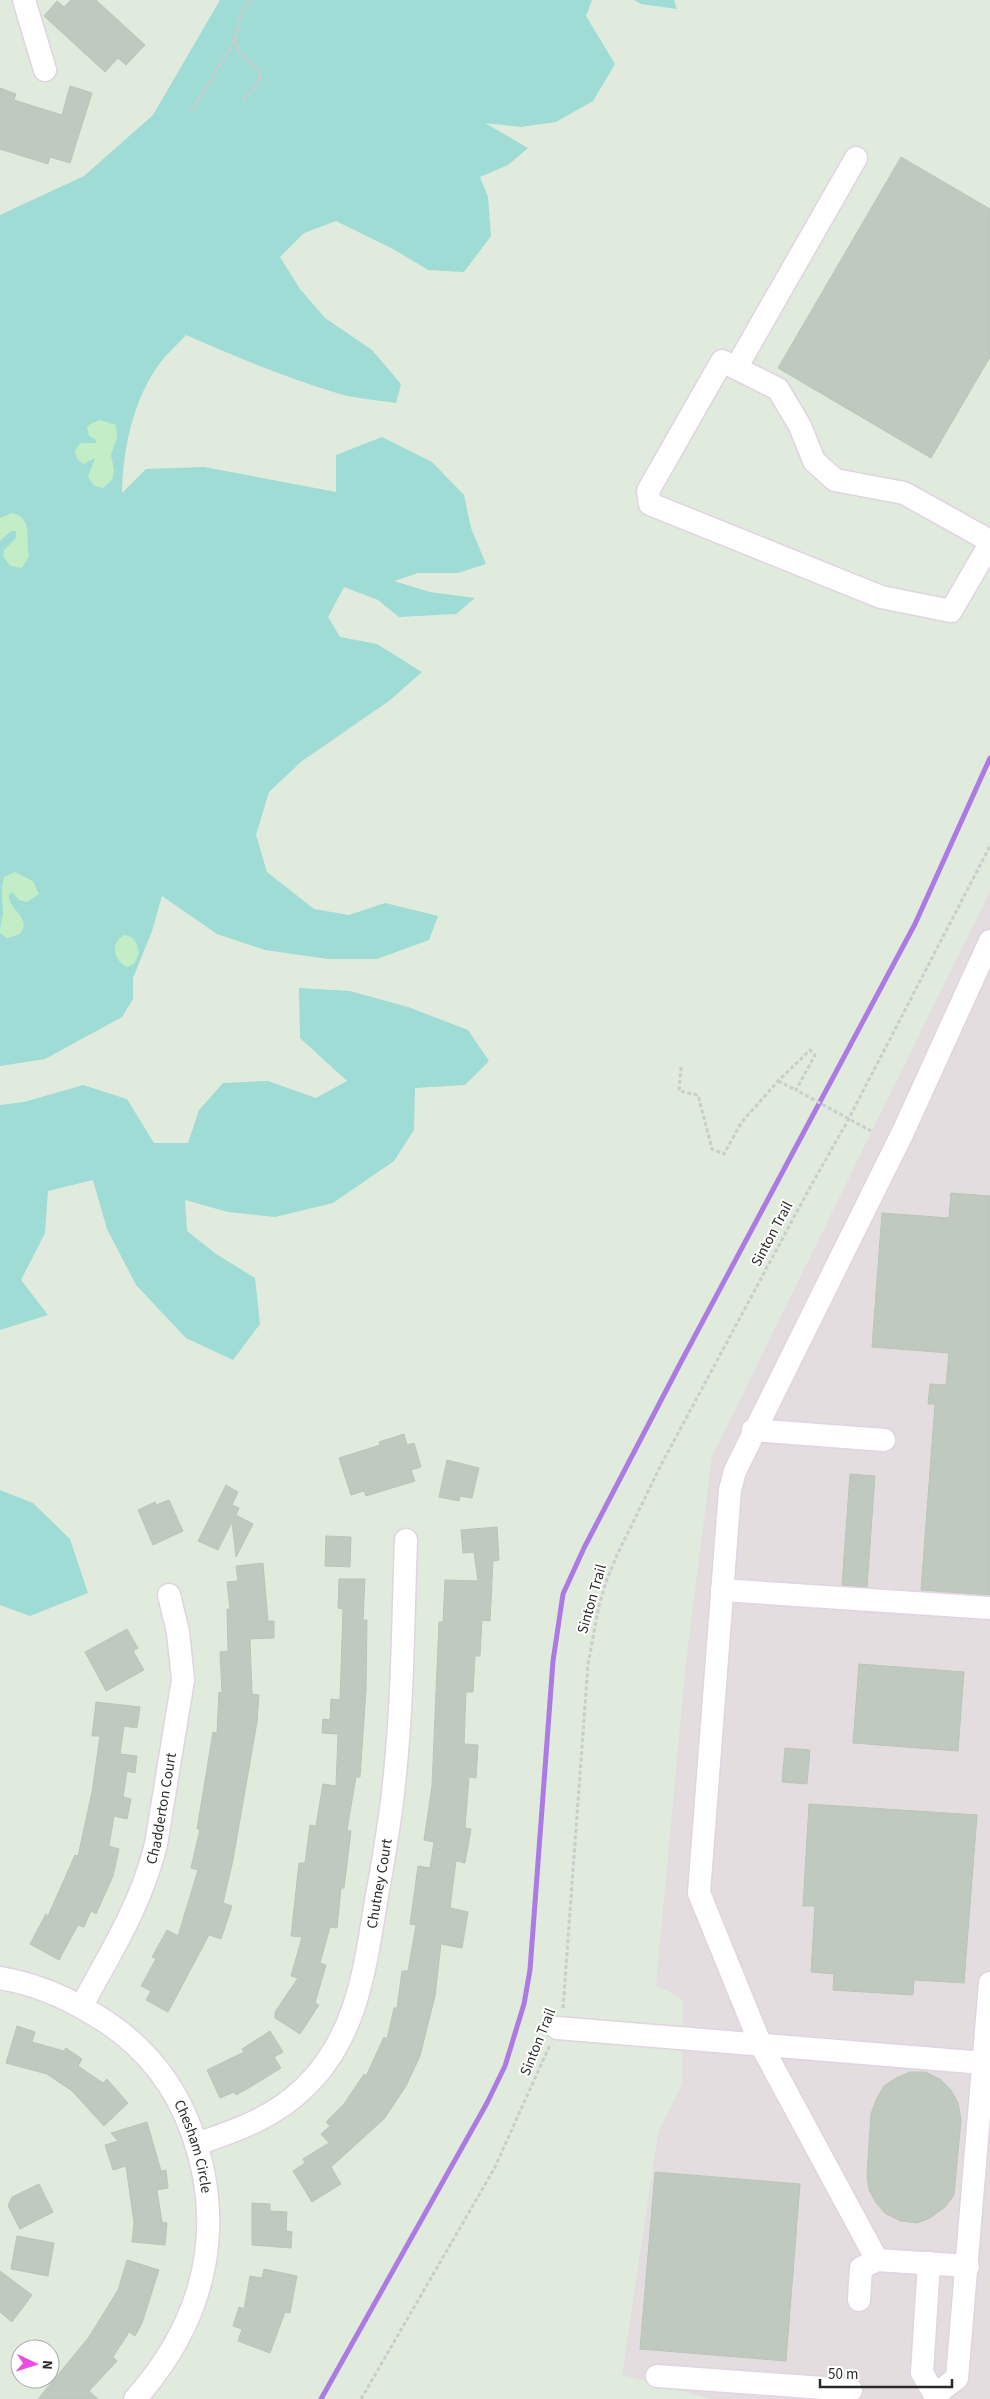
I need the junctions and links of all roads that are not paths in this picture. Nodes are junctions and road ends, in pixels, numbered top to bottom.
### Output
1 (24, 0) edge
2 (45, 70) dead end
3 (856, 158) dead end
4 (736, 368) junction
5 (990, 543) edge
6 (990, 941) edge
7 (754, 1430) junction
8 (884, 1440) dead end
9 (406, 1540) dead end
10 (722, 1590) junction
11 (169, 1594) dead end
12 (990, 1608) edge
13 (0, 1978) edge
14 (990, 1983) edge
15 (81, 2007) junction
16 (557, 2028) road end
17 (760, 2043) junction
18 (984, 2063) junction
19 (196, 2144) junction
20 (877, 2260) junction
21 (929, 2264) junction
22 (968, 2266) junction
23 (859, 2300) dead end
24 (657, 2376) dead end
25 (851, 2390) dead end
26 (934, 2397) edge
27 (135, 2399) edge

1 - 2 street
3 - 4 street
4 - 5 street
4 - 5 street
6 - 7 street
7 - 8 street
7 - 10 street
9 - 19 street, Chutney Court
10 - 12 street
10 - 17 street
11 - 15 street, Chadderton Court
13 - 15 street, Chesham Circle
14 - 18 street
15 - 19 street, Chesham Circle
16 - 17 street
17 - 18 street
17 - 20 street
18 - 22 street
19 - 27 street, Chesham Circle
20 - 21 street
20 - 23 street
21 - 22 street
21 - 26 street
22 - 26 street
24 - 25 street

